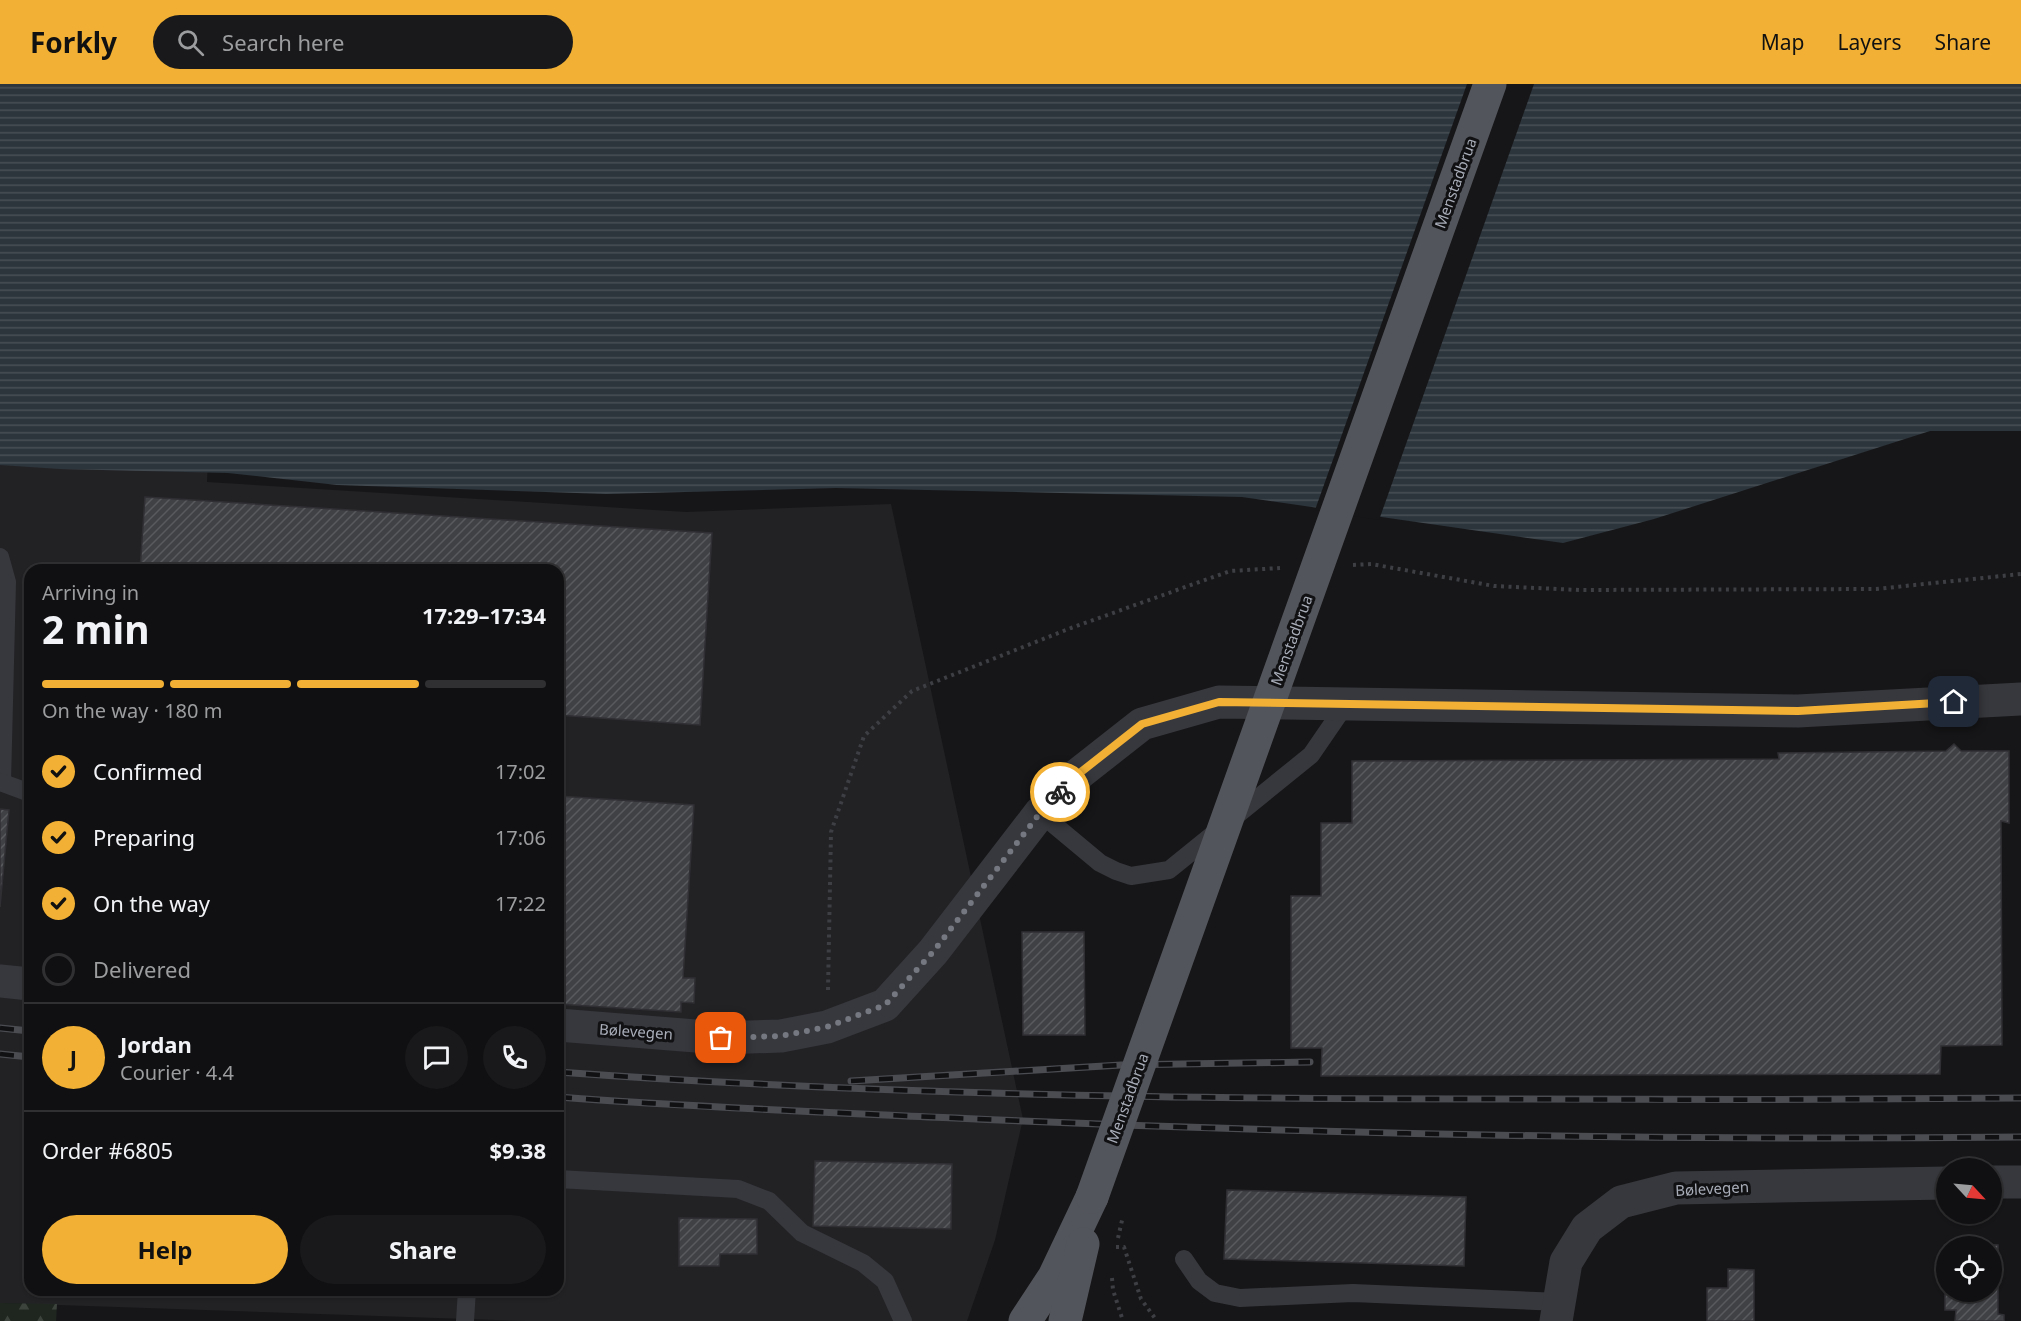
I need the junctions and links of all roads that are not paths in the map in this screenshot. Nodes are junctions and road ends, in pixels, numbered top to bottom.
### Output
1 (1490, 84) edge
2 (0, 557) edge
3 (2021, 699) edge
4 (1346, 704) junction
5 (1, 782) edge
6 (24, 791) edge
7 (1040, 813) junction
8 (0, 981) edge
9 (24, 983) edge
10 (564, 1025) edge
11 (564, 1179) edge
12 (2002, 1182) edge
13 (2021, 1182) edge
14 (1936, 1183) edge
15 (1092, 1197) junction
16 (1184, 1259) dead end
17 (467, 1296) edge
18 (1558, 1311) edge
19 (465, 1321) edge
20 (903, 1321) edge
21 (1025, 1321) edge
22 (1065, 1321) edge

1 - 15 main road, Menstadbrua, bridge
2 - 5 lane
3 - 4 street, Bølevegen
4 - 7 street, Bølevegen
4 - 7 lane
5 - 6 lane
7 - 10 street, Bølevegen
8 - 9 street
11 - 20 lane
12 - 13 street
14 - 18 street, Bølevegen
15 - 21 main road, Menstadbrua
15 - 22 main road, Menstadbrua
16 - 18 lane
17 - 19 lane

